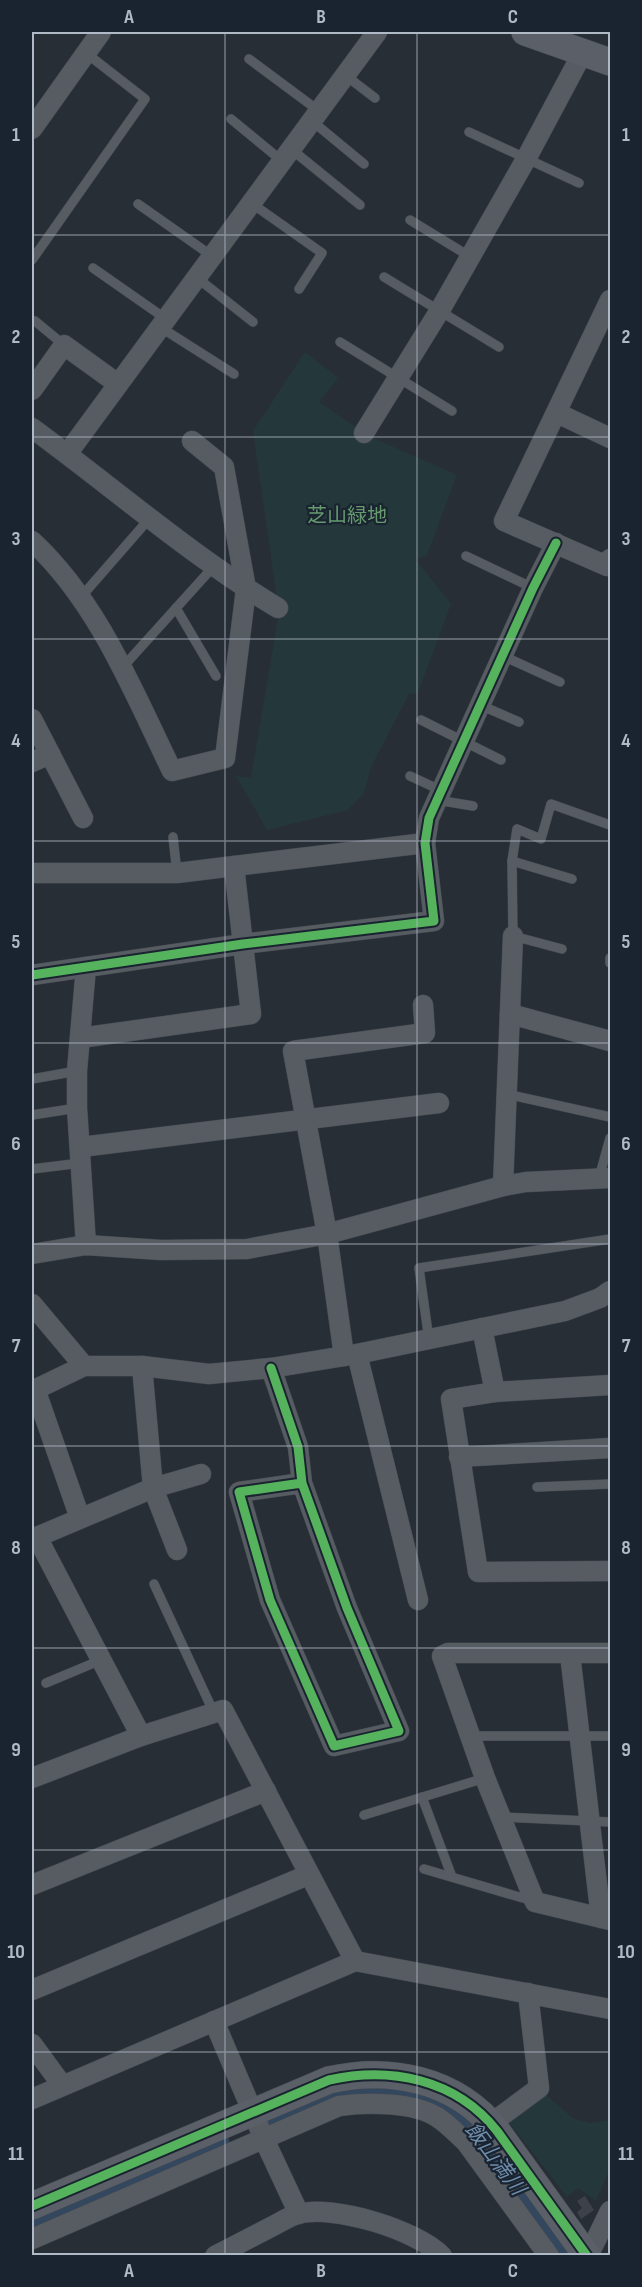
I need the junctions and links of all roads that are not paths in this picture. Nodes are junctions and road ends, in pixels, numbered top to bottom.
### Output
1 (377, 32) edge
2 (525, 32) edge
3 (93, 40) edge
4 (583, 52) junction
5 (249, 59) dead end
6 (610, 62) edge
7 (345, 75) junction
8 (375, 98) dead end
9 (315, 116) junction
10 (231, 119) dead end
11 (32, 129) edge
12 (470, 132) dead end
13 (287, 155) junction
14 (526, 159) junction
15 (364, 164) dead end
16 (579, 183) dead end
17 (251, 203) junction
18 (138, 204) dead end
19 (360, 205) dead end
20 (410, 220) dead end
21 (212, 256) junction
22 (469, 256) junction
23 (32, 260) edge
24 (93, 268) dead end
25 (196, 277) junction
26 (384, 277) dead end
27 (299, 289) dead end
28 (610, 300) edge
29 (440, 310) junction
30 (35, 321) dead end
31 (253, 322) dead end
32 (163, 323) junction
33 (340, 342) dead end
34 (64, 345) junction
35 (499, 347) dead end
36 (234, 374) dead end
37 (396, 378) junction
38 (118, 384) junction
39 (33, 385) edge
40 (452, 411) dead end
41 (557, 413) junction
42 (32, 428) edge
43 (364, 433) dead end
44 (610, 438) edge
45 (192, 441) dead end
46 (67, 454) junction
47 (149, 519) junction
48 (32, 541) edge
49 (556, 543) junction
50 (466, 556) dead end
51 (610, 559) edge
52 (214, 566) junction
53 (533, 588) junction
54 (246, 589) junction
55 (81, 597) junction
56 (176, 608) junction
57 (278, 608) dead end
58 (503, 656) junction
59 (122, 668) junction
60 (216, 676) dead end
61 (560, 682) dead end
62 (480, 705) junction
63 (32, 719) edge
64 (421, 720) dead end
65 (519, 722) dead end
66 (463, 741) junction
67 (50, 754) junction
68 (501, 760) dead end
69 (32, 762) edge
70 (410, 776) dead end
71 (439, 795) junction
72 (474, 806) dead end
73 (83, 818) dead end
74 (610, 825) edge
75 (173, 837) dead end
76 (425, 843) junction
77 (512, 861) junction
78 (234, 866) junction
79 (32, 873) edge
80 (177, 873) junction
81 (572, 879) dead end
82 (513, 936) junction
83 (243, 944) junction
84 (562, 949) dead end
85 (610, 958) edge
86 (610, 963) edge
87 (86, 967) junction
88 (32, 975) edge
89 (423, 1005) dead end
90 (510, 1014) junction
91 (80, 1038) junction
92 (610, 1041) edge
93 (77, 1071) junction
94 (32, 1078) edge
95 (506, 1094) junction
96 (439, 1103) dead end
97 (77, 1108) junction
98 (32, 1115) edge
99 (610, 1117) edge
100 (305, 1119) junction
101 (610, 1138) edge
102 (81, 1155) junction
103 (32, 1170) edge
104 (605, 1178) edge
105 (503, 1186) junction
106 (327, 1234) junction
107 (610, 1239) edge
108 (86, 1245) junction
109 (32, 1254) edge
110 (610, 1291) edge
111 (32, 1304) edge
112 (482, 1328) junction
113 (429, 1340) junction
114 (350, 1355) junction
115 (84, 1366) junction
116 (142, 1366) junction
117 (271, 1368) junction
118 (610, 1385) edge
119 (33, 1390) edge
120 (495, 1392) junction
121 (610, 1448) edge
122 (459, 1456) junction
123 (201, 1474) dead end
124 (303, 1483) junction
125 (610, 1484) edge
126 (537, 1487) dead end
127 (153, 1488) junction
128 (80, 1518) junction
129 (34, 1538) edge
130 (177, 1550) dead end
131 (610, 1571) edge
132 (154, 1584) dead end
133 (418, 1600) dead end
134 (610, 1653) edge
135 (570, 1654) junction
136 (100, 1660) junction
137 (46, 1683) dead end
138 (214, 1713) junction
139 (141, 1736) junction
140 (470, 1736) junction
141 (580, 1736) junction
142 (610, 1736) edge
143 (32, 1778) edge
144 (485, 1778) junction
145 (266, 1791) junction
146 (422, 1797) junction
147 (364, 1815) dead end
148 (501, 1816) junction
149 (590, 1822) junction
150 (610, 1822) edge
151 (423, 1869) dead end
152 (308, 1875) junction
153 (452, 1877) junction
154 (32, 1885) edge
155 (535, 1902) junction
156 (606, 1919) edge
157 (355, 1961) junction
158 (32, 1990) edge
159 (528, 1993) junction
160 (610, 2009) edge
161 (214, 2021) junction
162 (32, 2044) edge
163 (62, 2085) junction
164 (32, 2099) edge
165 (258, 2125) junction
166 (478, 2133) junction
167 (32, 2206) edge
168 (299, 2214) junction
169 (609, 2215) edge
170 (32, 2239) edge
171 (215, 2256) edge
172 (442, 2256) edge
173 (549, 2256) edge
174 (588, 2256) edge

1 - 7 street
2 - 4 street
3 - 11 street
3 - 23 lane
4 - 6 street
4 - 14 street
5 - 9 lane
7 - 8 lane
7 - 9 street
9 - 13 street
9 - 15 lane
10 - 13 lane
12 - 14 lane
13 - 17 street
13 - 19 lane
14 - 16 lane
14 - 22 street
17 - 21 street
17 - 27 lane
18 - 21 lane
20 - 22 lane
21 - 25 street
22 - 29 street
24 - 32 lane
25 - 31 lane
25 - 32 street
26 - 29 lane
28 - 41 street
29 - 35 lane
29 - 37 street
30 - 34 lane
32 - 36 lane
32 - 38 street
33 - 37 lane
34 - 38 street
34 - 39 street
37 - 40 lane
37 - 43 street
38 - 46 street
41 - 44 street
41 - 49 street
42 - 46 street
45 - 54 street
46 - 47 street
47 - 52 street
47 - 55 lane
48 - 55 street
49 - 51 street
49 - 53 street
50 - 53 lane
52 - 54 street
52 - 56 lane
53 - 58 street
54 - 57 street
54 - 59 street
55 - 59 street
56 - 59 lane
56 - 60 lane
58 - 61 lane
58 - 62 street
62 - 65 lane
62 - 66 street
63 - 67 street
64 - 66 lane
66 - 68 lane
66 - 71 street
67 - 69 street
67 - 73 street
70 - 71 lane
71 - 72 lane
71 - 76 street
74 - 77 lane
75 - 80 lane
76 - 78 street
76 - 83 street
77 - 81 lane
77 - 82 lane
78 - 80 street
78 - 83 street
79 - 80 street
82 - 84 lane
82 - 90 street
83 - 87 street
83 - 91 street
85 - 86 lane
87 - 88 street
87 - 91 street
89 - 100 street
90 - 92 street
90 - 95 street
91 - 93 street
93 - 94 lane
93 - 97 street
95 - 99 lane
95 - 105 street
96 - 100 street
97 - 98 lane
97 - 102 street
100 - 102 street
100 - 106 street
101 - 104 lane
102 - 103 lane
102 - 108 street
104 - 105 street
105 - 106 street
106 - 108 street
106 - 114 street
107 - 113 lane
108 - 109 street
110 - 112 street
111 - 115 street
112 - 113 street
112 - 120 street
113 - 114 street
114 - 117 street
114 - 133 street
115 - 116 street
115 - 119 street
116 - 117 street
116 - 127 street
117 - 124 street
118 - 120 street
119 - 128 street
120 - 122 street
121 - 122 street
122 - 131 street
123 - 127 street
124 - 124 street
125 - 126 lane
127 - 128 street
127 - 130 street
128 - 129 street
129 - 136 street
132 - 138 lane
134 - 135 street
135 - 140 street
135 - 141 street
136 - 137 lane
136 - 139 street
138 - 139 street
138 - 145 street
139 - 143 street
140 - 141 lane
140 - 144 street
141 - 142 lane
141 - 149 street
144 - 146 lane
144 - 148 street
145 - 152 street
145 - 154 street
146 - 147 lane
146 - 153 lane
148 - 149 lane
148 - 155 street
149 - 150 lane
149 - 156 street
151 - 153 lane
152 - 157 street
152 - 158 street
153 - 155 lane
155 - 156 street
157 - 159 street
157 - 161 street
159 - 160 street
159 - 166 street
161 - 163 street
161 - 165 street
162 - 163 street
163 - 164 street
165 - 166 street
165 - 167 street
165 - 168 street
165 - 170 street
166 - 173 street
166 - 174 street
168 - 171 street
168 - 172 street
169 - 174 street

